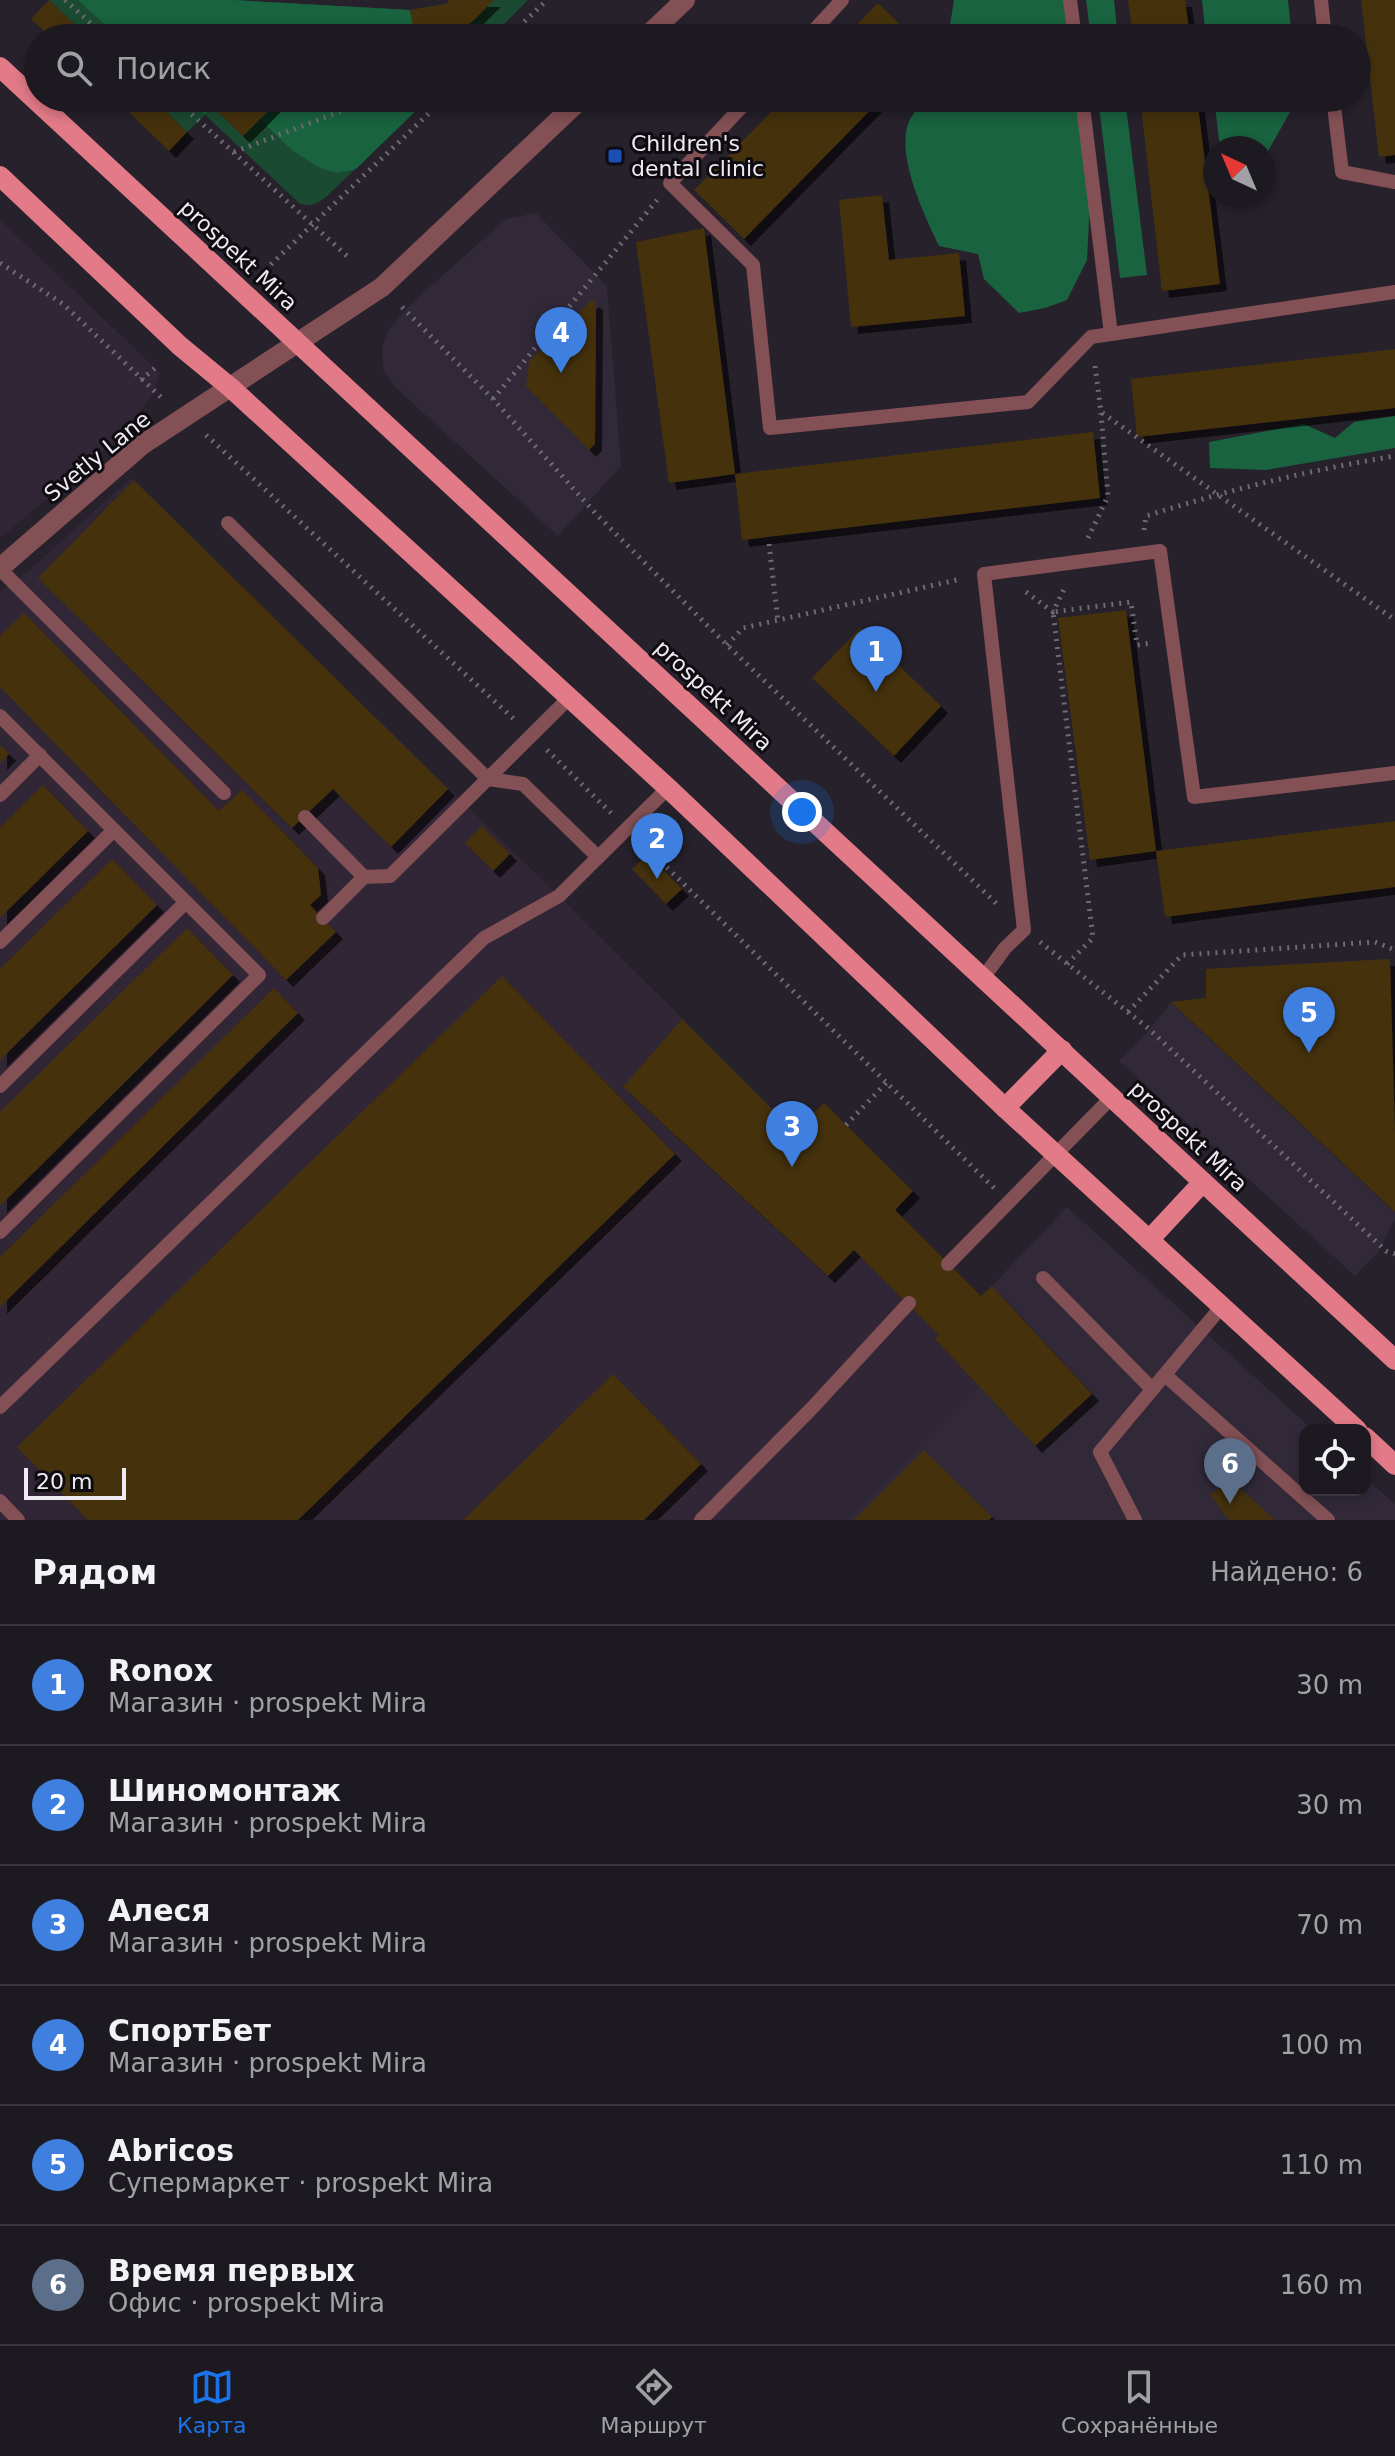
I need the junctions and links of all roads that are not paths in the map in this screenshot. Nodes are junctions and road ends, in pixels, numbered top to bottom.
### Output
1 (685, 0) edge
2 (842, 0) edge
3 (1070, 0) edge
4 (1321, 0) edge
5 (660, 24) edge
6 (820, 24) edge
7 (1073, 24) edge
8 (1324, 24) edge
9 (0, 67) edge
10 (24, 89) edge
11 (49, 112) edge
12 (567, 112) edge
13 (737, 112) edge
14 (1084, 112) edge
15 (1335, 112) edge
16 (0, 176) edge
17 (1395, 182) edge
18 (1395, 292) edge
19 (1111, 334) junction
20 (298, 342) junction
21 (231, 388) junction
22 (228, 523) dead end
23 (0, 569) edge
24 (569, 698) junction
25 (0, 716) edge
26 (40, 755) junction
27 (1395, 773) edge
28 (488, 779) junction
29 (668, 788) junction
30 (224, 793) dead end
31 (0, 795) edge
32 (305, 817) dead end
33 (114, 830) junction
34 (598, 857) junction
35 (364, 877) junction
36 (186, 902) junction
37 (323, 918) dead end
38 (0, 942) edge
39 (983, 978) junction
40 (1062, 1050) junction
41 (0, 1086) edge
42 (1112, 1097) junction
43 (1005, 1108) junction
44 (1056, 1154) junction
45 (1203, 1182) junction
46 (0, 1232) edge
47 (1149, 1240) junction
48 (948, 1264) dead end
49 (1043, 1278) dead end
50 (909, 1303) dead end
51 (1222, 1306) junction
52 (1395, 1360) edge
53 (1165, 1375) junction
54 (1152, 1389) junction
55 (0, 1407) edge
56 (1350, 1424) edge
57 (1371, 1443) edge
58 (1395, 1465) edge
59 (0, 1501) edge
60 (18, 1520) edge
61 (701, 1520) edge
62 (1135, 1520) edge
63 (1328, 1520) edge

1 - 5 street
2 - 6 lane
3 - 7 lane
4 - 8 lane
9 - 10 main road, prospekt Mira
11 - 20 main road, prospekt Mira
12 - 20 street, Svetly Lane
13 - 19 lane
14 - 19 lane
15 - 17 lane
16 - 21 main road
18 - 19 lane
20 - 21 street, Svetly Lane
20 - 39 main road, prospekt Mira
21 - 23 street, Svetly Lane
21 - 24 main road
22 - 28 lane
23 - 30 lane
24 - 28 lane
24 - 29 main road
25 - 26 lane
26 - 31 lane
26 - 33 lane
27 - 39 lane
28 - 34 lane
28 - 35 lane
29 - 34 lane
29 - 43 main road
32 - 35 lane
33 - 36 lane
33 - 38 lane
34 - 55 lane
35 - 37 lane
36 - 41 lane
36 - 46 lane
39 - 40 main road, prospekt Mira
40 - 42 main road, prospekt Mira
40 - 43 main road
42 - 44 lane
42 - 45 main road, prospekt Mira
43 - 44 main road
44 - 47 main road
44 - 48 lane
45 - 47 main road
45 - 52 main road, prospekt Mira
47 - 51 main road
49 - 54 lane
50 - 61 lane
51 - 53 lane
51 - 56 main road
53 - 54 lane
53 - 63 lane
54 - 62 lane
57 - 58 main road
59 - 60 lane

